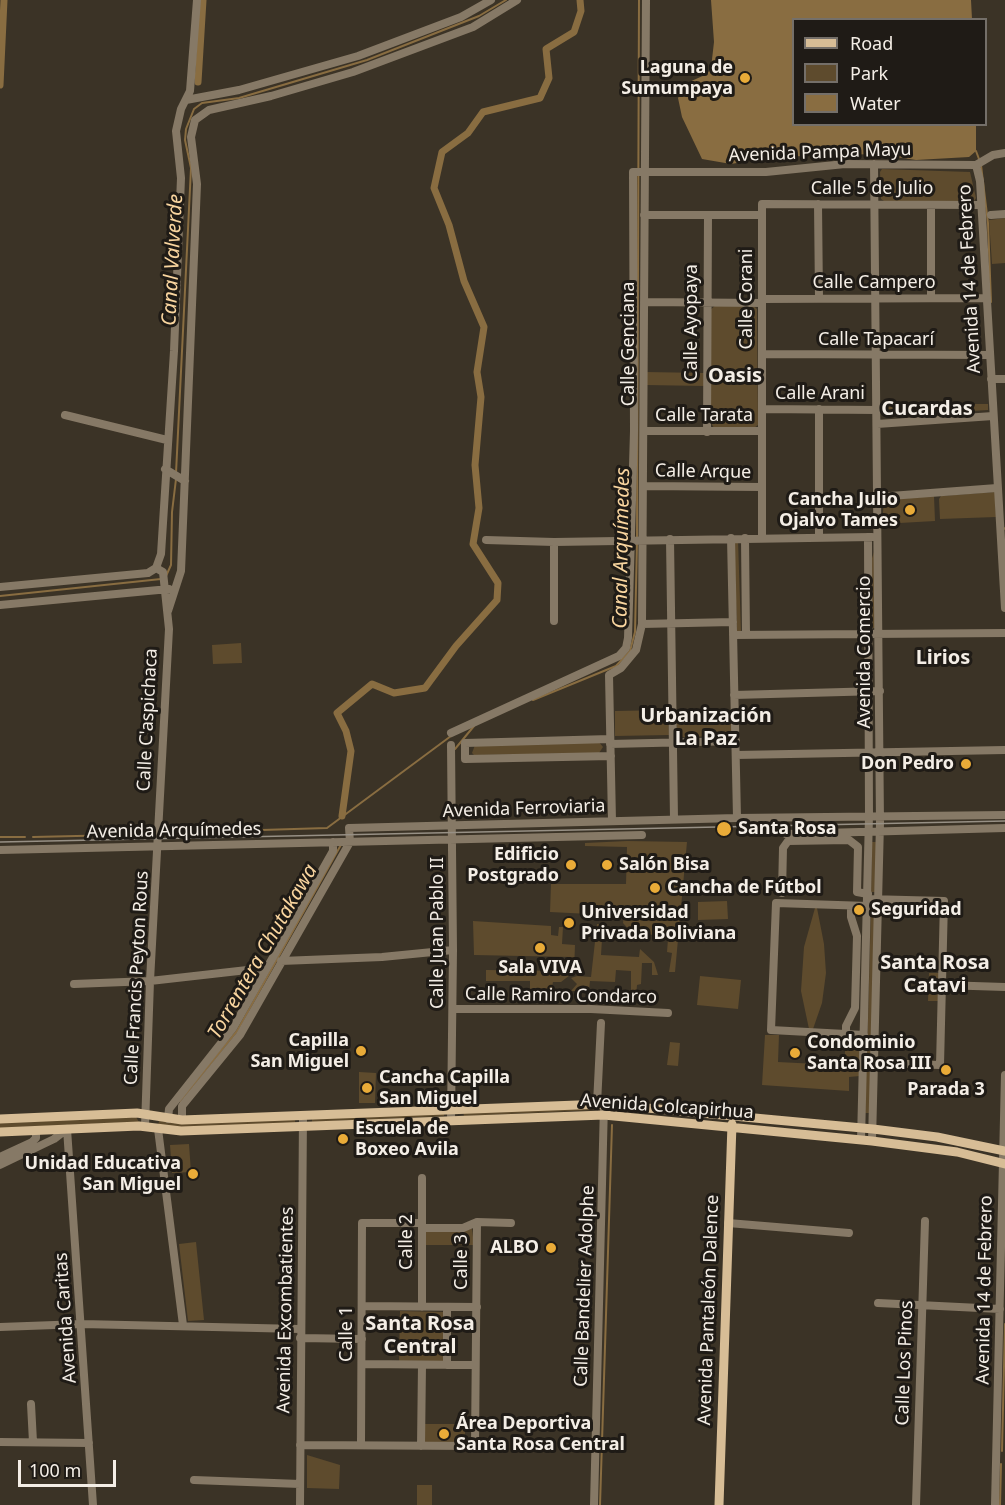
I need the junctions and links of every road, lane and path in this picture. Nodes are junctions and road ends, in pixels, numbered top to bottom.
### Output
1 (197, 0) edge
2 (491, 0) edge
3 (517, 0) edge
4 (646, 0) edge
5 (186, 100) junction
6 (1005, 153) edge
7 (874, 164) junction
8 (976, 165) junction
9 (640, 171) junction
10 (762, 204) joint
11 (818, 204) junction
12 (874, 204) junction
13 (931, 205) junction
14 (981, 205) junction
15 (1005, 214) edge
16 (644, 215) junction
17 (708, 215) junction
18 (762, 215) junction
19 (991, 215) dead end
20 (819, 298) junction
21 (875, 298) junction
22 (932, 298) junction
23 (987, 298) junction
24 (762, 301) junction
25 (644, 302) junction
26 (707, 303) junction
27 (762, 354) junction
28 (990, 354) junction
29 (876, 355) junction
30 (997, 379) edge
31 (762, 409) junction
32 (819, 409) junction
33 (877, 410) junction
34 (65, 415) dead end
35 (993, 416) junction
36 (877, 424) junction
37 (645, 431) junction
38 (762, 431) junction
39 (707, 432) junction
40 (167, 440) junction
41 (169, 471) junction
42 (182, 480) junction
43 (644, 486) junction
44 (762, 487) junction
45 (997, 488) junction
46 (877, 497) junction
47 (872, 537) junction
48 (731, 538) junction
49 (745, 538) junction
50 (762, 538) junction
51 (819, 538) junction
52 (638, 539) junction
53 (670, 539) junction
54 (486, 540) dead end
55 (554, 542) junction
56 (160, 570) junction
57 (165, 586) junction
58 (0, 587) edge
59 (176, 588) junction
60 (0, 605) edge
61 (1005, 608) edge
62 (168, 611) junction
63 (554, 621) dead end
64 (733, 622) junction
65 (642, 624) junction
66 (670, 624) junction
67 (867, 632) junction
68 (1005, 633) edge
69 (733, 635) junction
70 (746, 635) junction
71 (880, 635) junction
72 (880, 691) junction
73 (867, 692) junction
74 (734, 695) junction
75 (451, 733) dead end
76 (736, 741) junction
77 (610, 742) junction
78 (672, 743) junction
79 (451, 745) dead end
80 (1005, 750) edge
81 (869, 752) junction
82 (880, 752) junction
83 (610, 756) junction
84 (736, 756) junction
85 (1005, 815) edge
86 (869, 816) junction
87 (880, 817) junction
88 (737, 818) junction
89 (674, 819) junction
90 (612, 821) junction
91 (452, 827) junction
92 (1005, 828) edge
93 (158, 831) joint
94 (869, 831) junction
95 (880, 832) junction
96 (786, 834) dead end
97 (642, 835) dead end
98 (452, 840) junction
99 (333, 842) junction
100 (350, 842) junction
101 (158, 847) junction
102 (0, 850) edge
103 (782, 893) dead end
104 (868, 900) junction
105 (879, 900) junction
106 (851, 906) junction
107 (453, 950) junction
108 (281, 961) junction
109 (265, 968) junction
110 (150, 981) junction
111 (74, 984) dead end
112 (942, 985) junction
113 (1005, 987) edge
114 (453, 1009) junction
115 (668, 1013) dead end
116 (602, 1023) dead end
117 (846, 1034) junction
118 (864, 1035) junction
119 (864, 1062) junction
120 (875, 1063) junction
121 (1005, 1075) edge
122 (601, 1104) junction
123 (451, 1109) junction
124 (145, 1114) junction
125 (303, 1115) junction
126 (604, 1115) junction
127 (732, 1116) junction
128 (0, 1119) edge
129 (168, 1119) junction
130 (182, 1120) junction
131 (451, 1120) junction
132 (303, 1125) junction
133 (145, 1126) junction
134 (731, 1128) junction
135 (67, 1129) junction
136 (159, 1129) junction
137 (862, 1129) junction
138 (873, 1129) junction
139 (36, 1131) junction
140 (0, 1132) edge
141 (861, 1140) junction
142 (872, 1141) junction
143 (1004, 1151) edge
144 (0, 1157) edge
145 (1004, 1164) edge
146 (0, 1166) edge
147 (422, 1178) dead end
148 (925, 1221) dead end
149 (477, 1222) junction
150 (511, 1223) dead end
151 (728, 1223) junction
152 (422, 1225) junction
153 (849, 1233) dead end
154 (1003, 1268) edge
155 (878, 1303) dead end
156 (922, 1305) junction
157 (362, 1306) junction
158 (422, 1306) junction
159 (447, 1307) junction
160 (477, 1308) junction
161 (1000, 1309) junction
162 (82, 1324) junction
163 (183, 1325) junction
164 (0, 1327) edge
165 (300, 1329) junction
166 (300, 1338) junction
167 (362, 1339) junction
168 (362, 1364) junction
169 (422, 1365) junction
170 (447, 1365) junction
171 (475, 1365) junction
172 (31, 1404) dead end
173 (0, 1442) edge
174 (33, 1442) junction
175 (89, 1443) junction
176 (300, 1444) junction
177 (361, 1445) junction
178 (421, 1446) junction
179 (1001, 1459) edge
180 (194, 1480) dead end
181 (300, 1484) junction
182 (93, 1505) edge
183 (300, 1505) edge
184 (594, 1505) edge
185 (719, 1505) edge
186 (916, 1505) edge
187 (995, 1505) edge

1 - 5 street
2 - 5 street
3 - 42 street, Calle C'aspichaca
4 - 9 street, Calle Genciana
5 - 40 street
6 - 8 street, Avenida Pampa Mayu
7 - 8 street, Avenida Pampa Mayu
7 - 9 street, Avenida Pampa Mayu
7 - 12 street, Avenida Comercio
8 - 14 street, Avenida 14 de Febrero
9 - 16 street, Calle Genciana
9 - 52 street, Calle Genciana
10 - 11 street, Calle 5 de Julio
10 - 18 street, Calle Corani
11 - 12 street, Calle 5 de Julio
11 - 20 street
12 - 13 street, Calle 5 de Julio
12 - 21 street, Avenida Comercio
13 - 14 street, Calle 5 de Julio
13 - 22 street
14 - 23 street, Avenida 14 de Febrero
15 - 19 street
16 - 17 street
16 - 25 street, Calle Genciana
17 - 18 street
17 - 26 street, Calle Ayopaya
18 - 24 street, Calle Corani
20 - 21 street, Calle Campero
20 - 24 street, Calle Campero
21 - 22 street, Calle Campero
21 - 29 street, Avenida Comercio
22 - 23 street, Calle Campero
23 - 28 street, Avenida 14 de Febrero
24 - 26 street, Calle Campero
24 - 27 street, Calle Corani
25 - 26 street, Calle Campero
25 - 37 street, Calle Genciana
26 - 39 street, Calle Ayopaya
27 - 29 street, Calle Tapacarí
27 - 31 street, Calle Corani
28 - 29 street, Calle Tapacarí
28 - 30 street, Avenida 14 de Febrero
29 - 33 street, Avenida Comercio
30 - 35 street, Avenida 14 de Febrero
31 - 32 street, Calle Arani
31 - 38 street, Calle Corani
32 - 33 street, Calle Arani
32 - 51 street
33 - 36 street, Avenida Comercio
34 - 40 street
35 - 36 street, Calle Arani
35 - 45 street, Avenida 14 de Febrero
36 - 46 street, Avenida Comercio
37 - 39 street, Calle Tarata
37 - 43 street, Calle Genciana
38 - 39 street, Calle Tarata
38 - 44 street, Calle Corani
40 - 41 street
41 - 42 street
41 - 56 street
42 - 59 street, Calle C'aspichaca
43 - 44 street, Calle Arque
43 - 52 street, Calle Genciana
44 - 50 street, Calle Corani
45 - 46 street
45 - 61 street, Avenida 14 de Febrero
46 - 47 street, Avenida Comercio
47 - 51 street
47 - 67 street, Avenida Comercio
47 - 71 street, Avenida Comercio
48 - 49 street
48 - 53 street
48 - 64 street
49 - 50 street
49 - 70 street
50 - 51 street
52 - 53 street
52 - 55 street
52 - 65 street, Calle Genciana
52 - 75 street, Calle Genciana
53 - 66 street
54 - 55 street
55 - 63 street
56 - 57 street, Calle C'aspichaca
56 - 58 street
57 - 59 street
57 - 60 street
57 - 62 street, Calle C'aspichaca
59 - 62 street, Calle C'aspichaca
62 - 93 street, Calle C'aspichaca
64 - 66 street
64 - 69 street
65 - 66 street
65 - 77 street, Calle Genciana
66 - 78 street
67 - 70 street
67 - 71 street
67 - 73 street, Avenida Comercio
68 - 71 street
69 - 70 street
69 - 74 street
71 - 72 street, Avenida Comercio
72 - 73 street
72 - 82 street, Avenida Comercio
73 - 74 street
73 - 81 street, Avenida Comercio
74 - 76 street
76 - 78 street
76 - 84 street
77 - 78 street
77 - 83 street
77 - 83 street
78 - 89 street
79 - 91 street, Calle Juan Pablo II
80 - 82 street
81 - 82 street
81 - 84 street
81 - 86 street, Avenida Comercio
82 - 87 street, Avenida Comercio
83 - 90 street
84 - 88 street
85 - 87 street, Avenida Ferroviaria
86 - 87 street, Avenida Ferroviaria
86 - 88 street, Avenida Ferroviaria
86 - 94 street, Avenida Comercio
87 - 95 street, Avenida Comercio
88 - 89 street, Avenida Ferroviaria
89 - 90 street, Avenida Ferroviaria
90 - 91 street, Avenida Ferroviaria
91 - 98 street, Calle Juan Pablo II
91 - 100 street, Avenida Ferroviaria
92 - 95 street
93 - 101 street, Calle Francis Peyton Rous
94 - 95 street
94 - 96 street
94 - 104 street, Avenida Comercio
95 - 105 street, Avenida Comercio
97 - 98 street, Avenida Ferroviaria
98 - 100 street, Avenida Ferroviaria
98 - 107 street, Calle Juan Pablo II
99 - 100 street, Avenida Arquímedes
99 - 101 street, Avenida Arquímedes
99 - 109 street
100 - 108 street
101 - 102 street, Avenida Arquímedes
101 - 110 street, Calle Francis Peyton Rous
103 - 104 street
104 - 105 street
104 - 106 street
104 - 118 street, Avenida Comercio
105 - 112 street
105 - 120 street, Avenida Comercio
106 - 117 street
106 - 117 street
107 - 108 street
107 - 114 street, Calle Juan Pablo II
108 - 130 street
109 - 110 street
109 - 129 street
110 - 111 street
110 - 124 street, Calle Francis Peyton Rous
112 - 113 street
112 - 120 street
114 - 115 street, Calle Ramiro Condarco
114 - 123 street, Calle Juan Pablo II
116 - 122 street, Calle Bandelier Adolphe
117 - 118 street
118 - 119 street, Avenida Comercio
119 - 120 street
119 - 137 street, Avenida Comercio
120 - 138 street, Avenida Comercio
121 - 143 street, Avenida 14 de Febrero
122 - 123 main road, Avenida Colcapirhua
122 - 126 street, Calle Bandelier Adolphe
122 - 127 main road, Avenida Colcapirhua
123 - 125 main road, Avenida Colcapirhua
123 - 131 street, Calle Juan Pablo II
124 - 128 main road, Avenida Colcapirhua
124 - 129 main road, Avenida Colcapirhua
124 - 133 street, Calle Francis Peyton Rous
125 - 130 main road, Avenida Colcapirhua
125 - 132 street, Avenida Excombatientes
126 - 131 main road, Avenida Colcapirhua
126 - 134 main road, Avenida Colcapirhua
126 - 184 street, Calle Bandelier Adolphe
127 - 134 main road, Avenida Pantaleón Dalence
127 - 137 main road, Avenida Colcapirhua
129 - 130 main road, Avenida Colcapirhua
131 - 132 main road, Avenida Colcapirhua
132 - 136 main road, Avenida Colcapirhua
132 - 165 street, Avenida Excombatientes
133 - 135 main road, Avenida Colcapirhua
133 - 136 main road, Avenida Colcapirhua
134 - 141 main road, Avenida Colcapirhua
134 - 151 main road, Avenida Pantaleón Dalence
135 - 139 main road, Avenida Colcapirhua
135 - 146 street
135 - 162 street, Avenida Caritas
136 - 163 street
137 - 138 main road, Avenida Colcapirhua
137 - 141 street, Avenida Comercio
138 - 142 street, Avenida Comercio
138 - 143 main road
139 - 140 main road, Avenida Colcapirhua
139 - 144 street
141 - 142 main road, Avenida Colcapirhua
142 - 145 main road, Avenida Colcapirhua
143 - 145 street, Avenida 14 de Febrero
145 - 154 street, Avenida 14 de Febrero
147 - 152 street, Calle 2
148 - 156 street, Calle Los Pinos
149 - 150 street
149 - 152 street
149 - 160 street, Calle 3
151 - 153 street
151 - 185 main road, Avenida Pantaleón Dalence
152 - 157 street, Calle 1
152 - 158 street, Calle 2
154 - 161 street, Avenida 14 de Febrero
155 - 156 street
156 - 161 street
156 - 186 street, Calle Los Pinos
157 - 158 street
157 - 167 street, Calle 1
158 - 159 street
159 - 160 street
159 - 170 street
160 - 171 street, Calle 3
161 - 179 street, Avenida 14 de Febrero
162 - 163 street
162 - 164 street
162 - 175 street, Avenida Caritas
163 - 165 street
165 - 166 street, Avenida Excombatientes
166 - 167 street
166 - 176 street, Avenida Excombatientes
167 - 168 street, Calle 1
168 - 169 street
168 - 177 street, Calle 1
169 - 170 street
169 - 178 street
170 - 171 street
171 - 178 street, Calle 3
172 - 174 street
173 - 174 street
174 - 175 street
175 - 182 street, Avenida Caritas
176 - 177 street
176 - 181 street, Avenida Excombatientes
177 - 178 street
179 - 187 street, Avenida 14 de Febrero
180 - 181 street
181 - 183 street, Avenida Excombatientes

